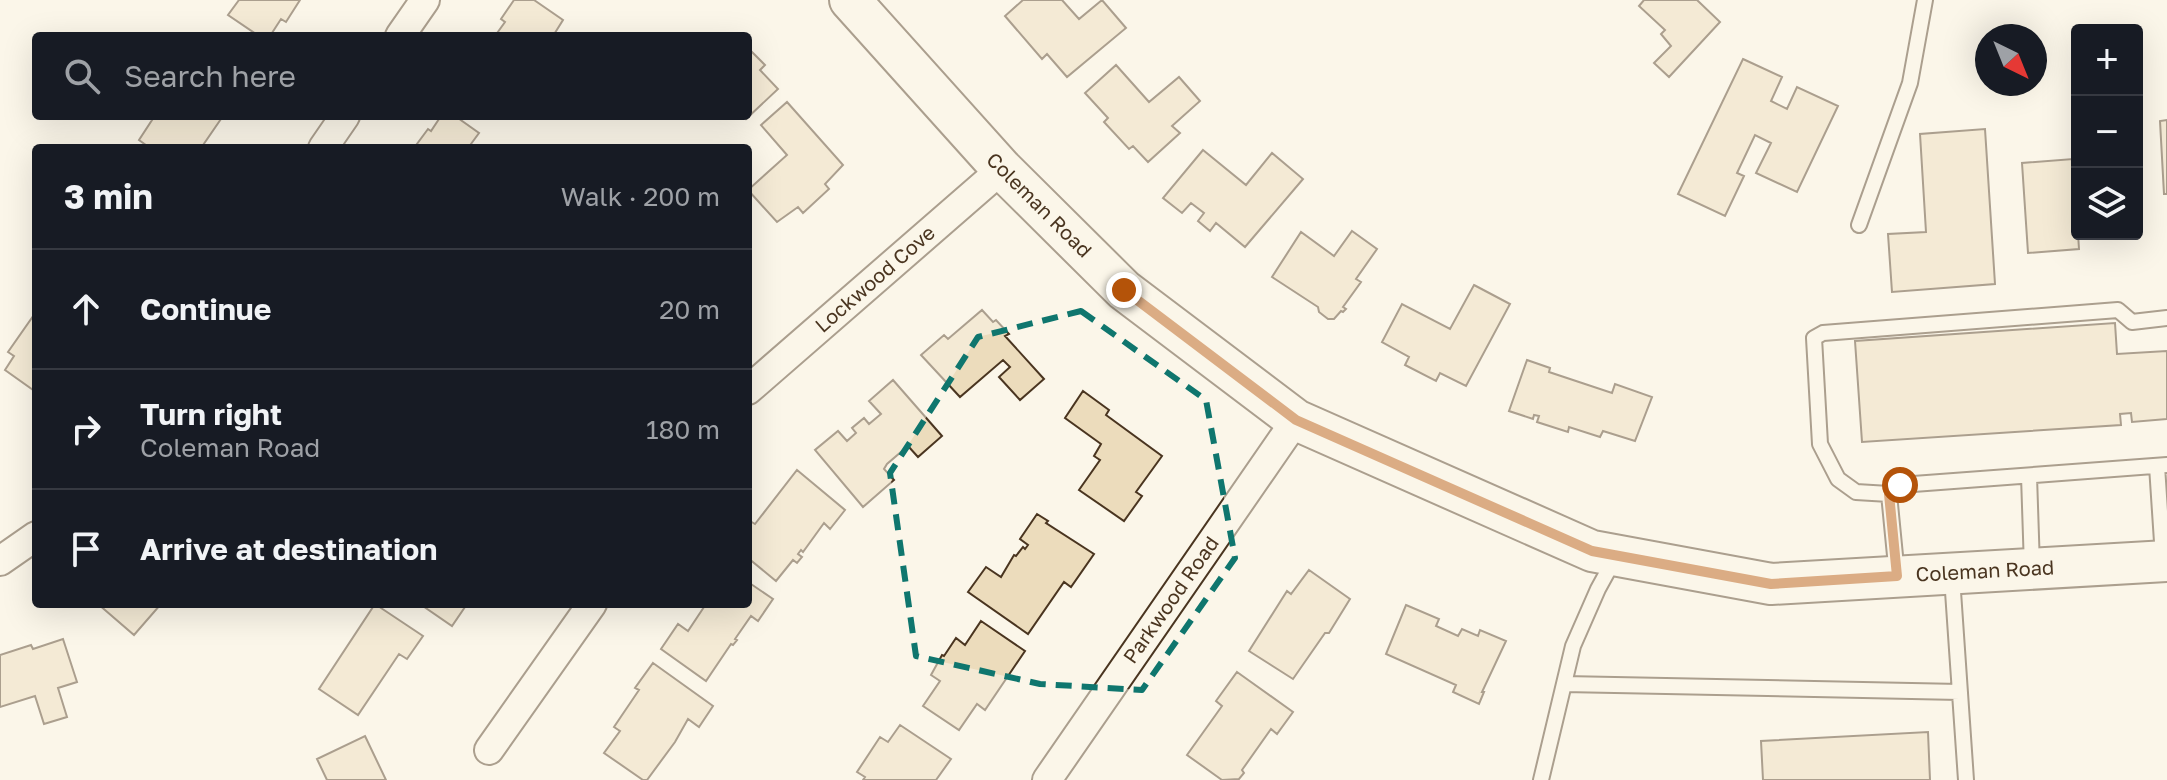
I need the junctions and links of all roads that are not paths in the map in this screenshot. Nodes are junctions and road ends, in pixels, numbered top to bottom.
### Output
1 (425, 0) edge
2 (850, 0) edge
3 (1925, 0) edge
4 (403, 32) edge
5 (342, 120) edge
6 (326, 144) edge
7 (1002, 169) junction
8 (1859, 225) dead end
9 (2167, 318) edge
10 (752, 387) edge
11 (1296, 420) junction
12 (2162, 465) edge
13 (2029, 476) junction
14 (1889, 494) junction
15 (32, 539) edge
16 (1616, 556) junction
17 (0, 561) edge
18 (2165, 561) edge
19 (2032, 569) junction
20 (1951, 573) junction
21 (1897, 576) junction
22 (589, 608) edge
23 (1564, 684) junction
24 (1960, 692) junction
25 (489, 750) dead end
26 (1047, 780) edge
27 (1541, 780) edge
28 (1966, 780) edge

1 - 4 street
2 - 7 main road, Coleman Road
3 - 8 lane
5 - 6 street
7 - 10 street, Lockwood Cove
7 - 11 main road, Coleman Road
9 - 14 lane
11 - 16 main road, Coleman Road
11 - 26 street, Parkwood Road
12 - 13 lane
12 - 18 lane
13 - 14 lane
13 - 19 lane
14 - 21 lane
15 - 17 street
16 - 21 main road, Coleman Road
16 - 23 lane
18 - 19 main road, Coleman Road
19 - 20 main road, Coleman Road
20 - 21 main road, Coleman Road
20 - 24 lane
22 - 25 street
23 - 24 lane
23 - 27 lane
24 - 28 lane

